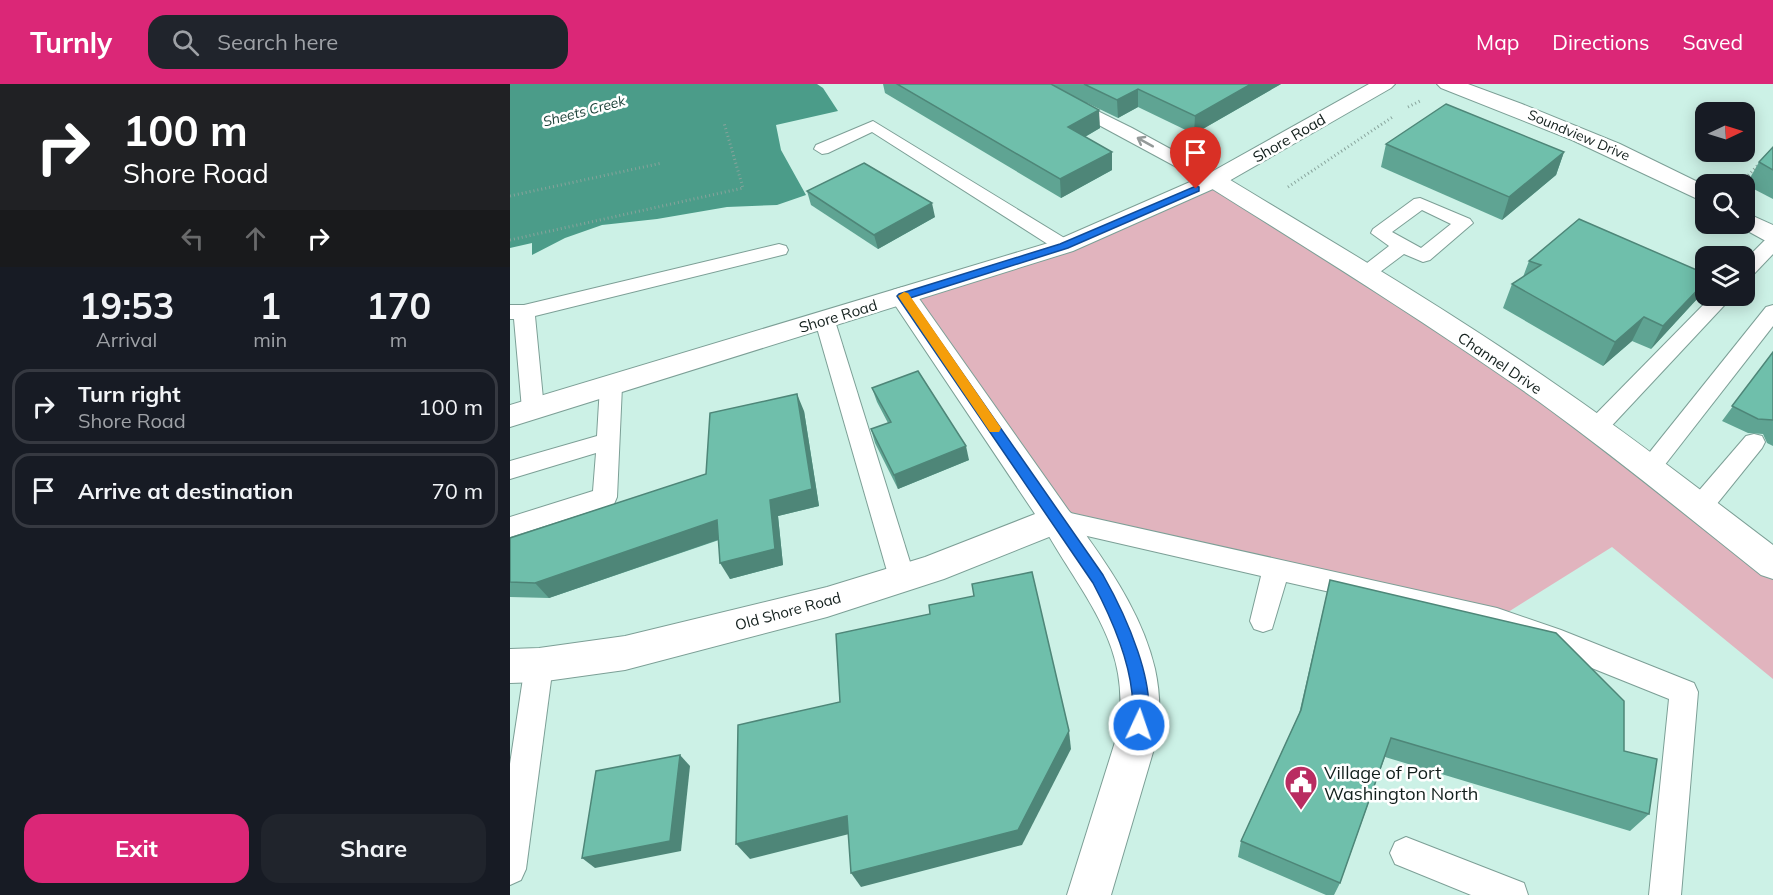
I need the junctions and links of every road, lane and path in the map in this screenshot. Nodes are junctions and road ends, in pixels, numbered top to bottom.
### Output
1 (1031, 84) edge
2 (1384, 84) edge
3 (1449, 84) edge
4 (1426, 99) dead end
5 (724, 123) dead end
6 (822, 149) dead end
7 (1765, 158) edge
8 (662, 164) dead end
9 (1750, 174) edge
10 (1215, 180) junction
11 (1695, 190) edge
12 (1287, 191) dead end
13 (510, 196) edge
14 (1755, 225) edge
15 (1773, 235) edge
16 (510, 240) edge
17 (1773, 243) edge
18 (1064, 246) junction
19 (1402, 246) dead end
20 (779, 250) dead end
21 (1755, 262) edge
22 (1365, 274) junction
23 (903, 296) junction
24 (1712, 306) edge
25 (517, 312) edge
26 (1773, 312) edge
27 (825, 321) junction
28 (611, 386) junction
29 (522, 412) edge
30 (1596, 428) junction
31 (608, 441) junction
32 (1754, 442) dead end
33 (1649, 469) junction
34 (510, 470) edge
35 (1700, 508) junction
36 (1058, 520) junction
37 (510, 527) edge
38 (1773, 565) edge
39 (1276, 569) junction
40 (902, 578) junction
41 (1263, 621) dead end
42 (524, 665) edge
43 (1406, 853) dead end
44 (510, 869) edge
45 (1089, 895) edge
46 (1512, 895) edge
47 (1665, 895) edge

10 -> 1 lane
2 - 10 street, Shore Road
3 - 11 street, Soundview Drive
4 - 12 path
5 - 16 path
6 - 18 lane
7 - 9 path
8 - 13 path
10 - 18 street, Shore Road
10 - 22 street, Channel Drive
14 - 15 street
17 - 21 lane
18 - 23 street, Shore Road
19 - 22 lane
20 - 25 lane
22 - 30 street, Channel Drive
23 - 27 street, Shore Road
23 - 36 street
24 - 30 lane
25 - 29 lane
26 - 33 lane
27 - 28 street, Shore Road
27 - 40 lane
28 - 29 street, Shore Road
28 - 31 lane
30 - 33 street, Channel Drive
31 - 34 lane
31 - 37 lane
32 - 35 lane
33 - 35 street, Channel Drive
35 - 38 street, Channel Drive
36 - 39 lane
36 - 40 street, Old Shore Road
36 - 45 street
39 - 41 lane
39 - 47 lane
40 - 42 street, Old Shore Road
42 - 44 lane
43 - 46 lane

